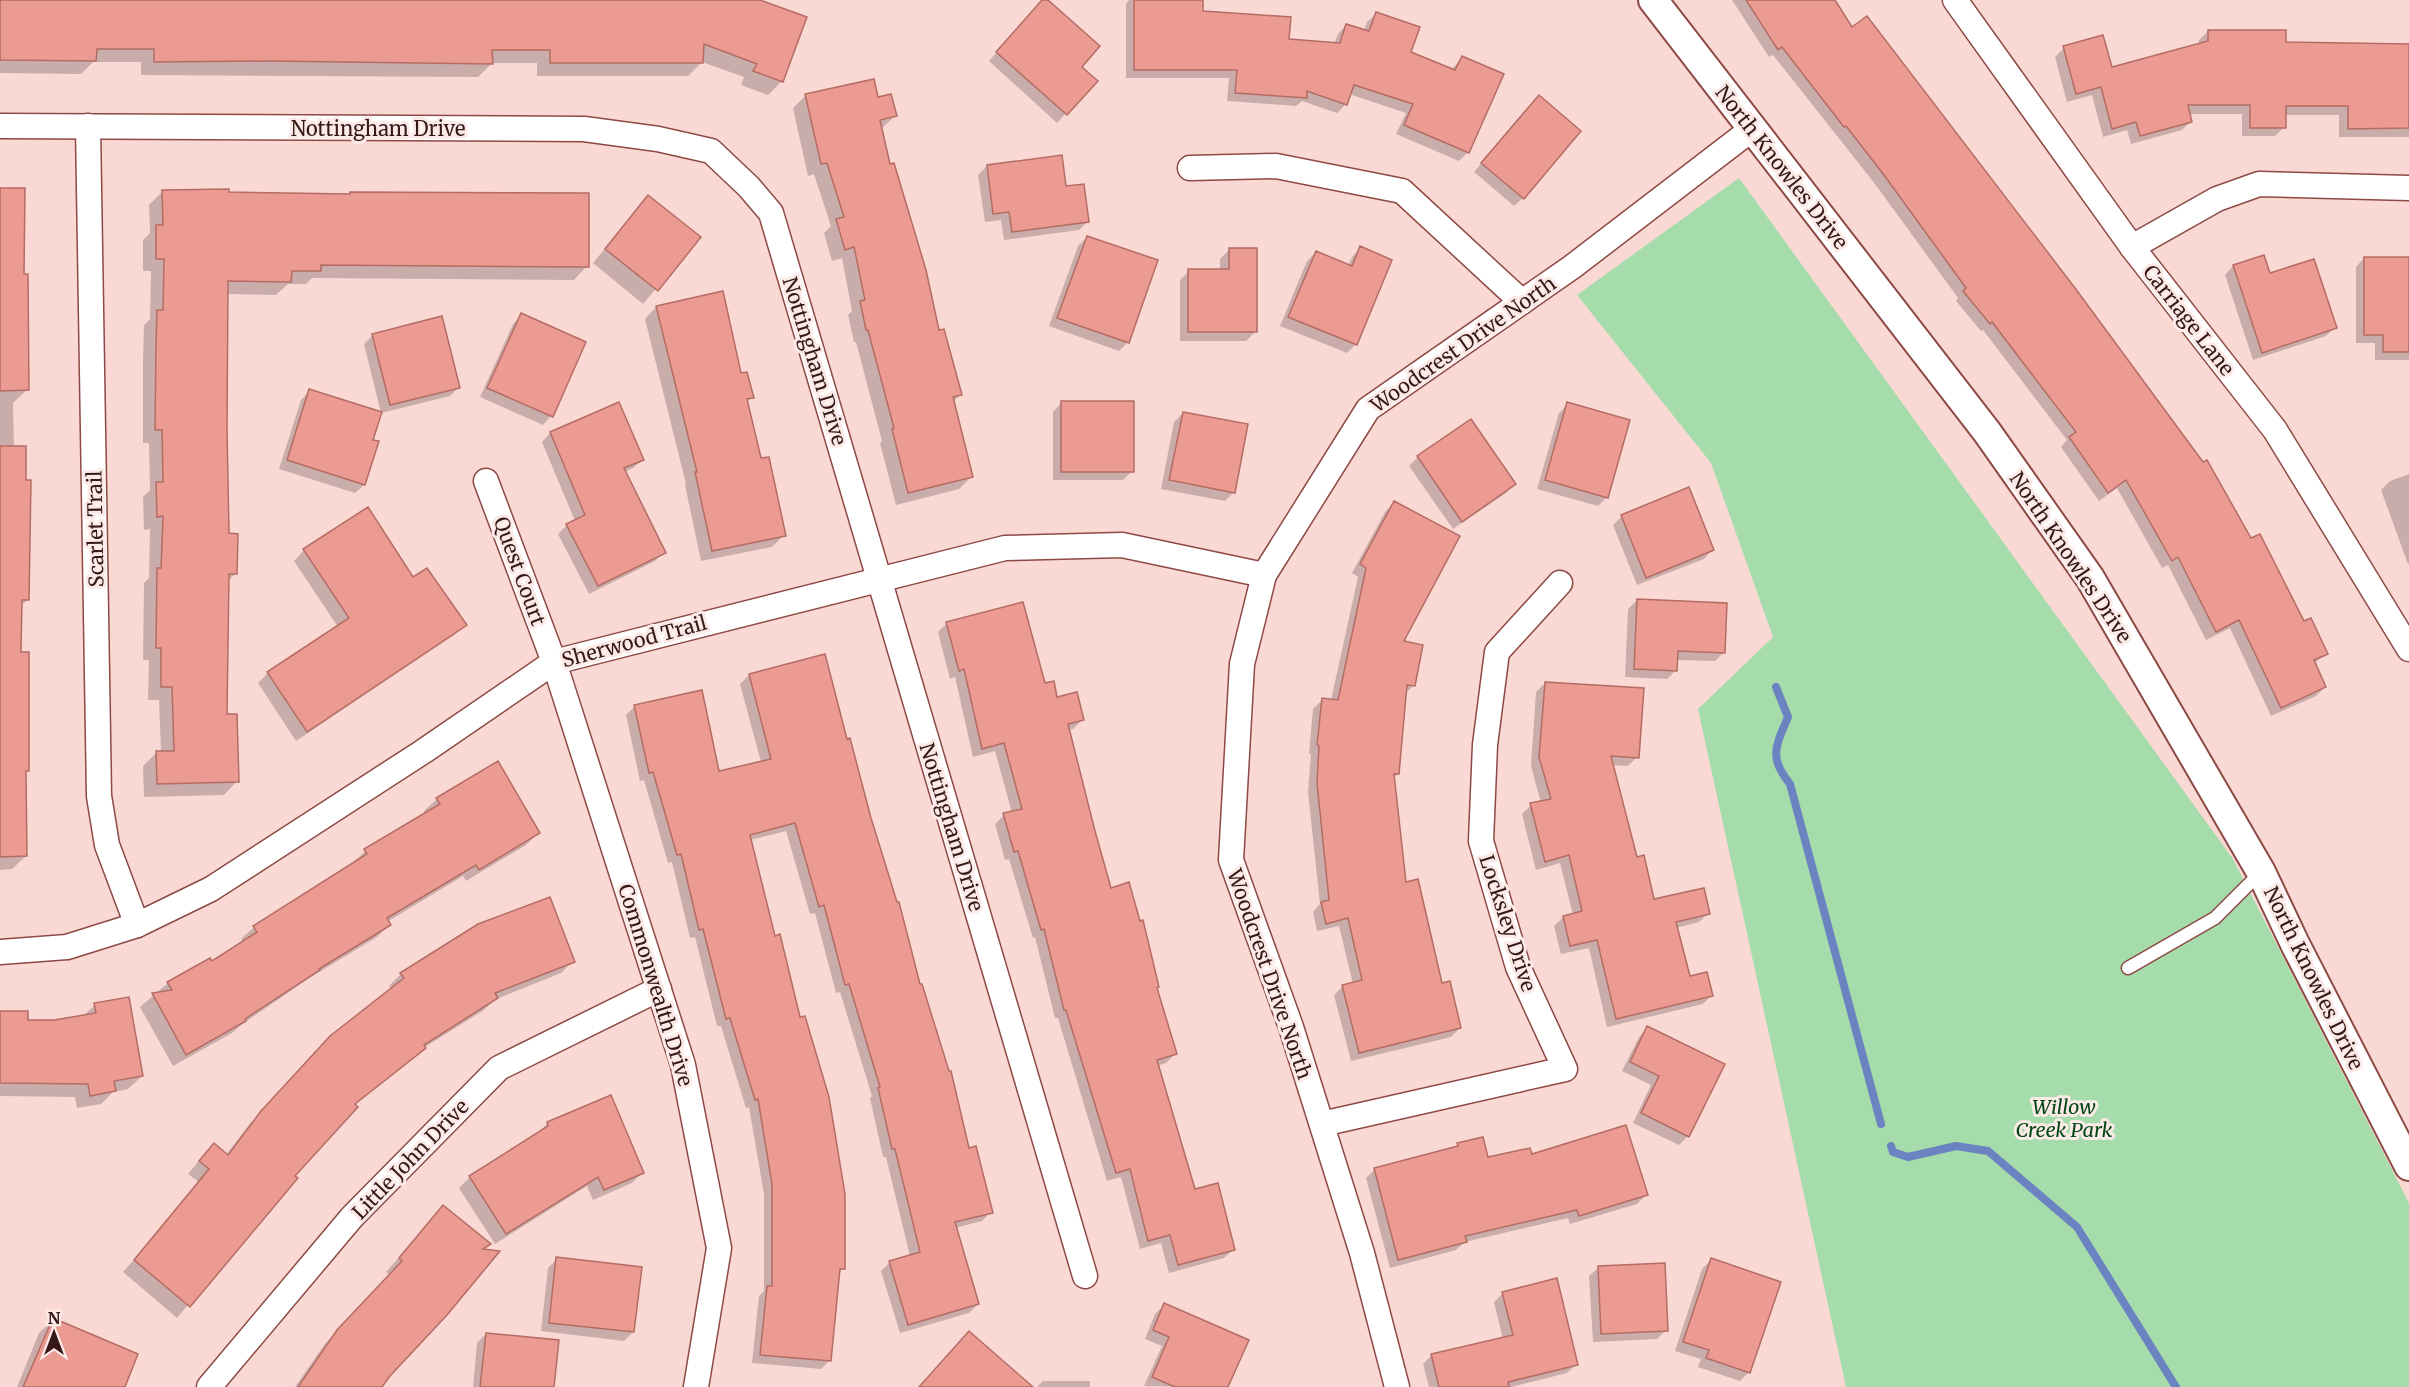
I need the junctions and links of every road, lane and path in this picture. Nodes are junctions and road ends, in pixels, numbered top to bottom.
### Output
1 (1653, 0) edge
2 (1955, 0) edge
3 (0, 126) edge
4 (88, 126) junction
5 (1752, 129) junction
6 (1190, 168) dead end
7 (2409, 188) edge
8 (2132, 247) junction
9 (1521, 302) junction
10 (486, 481) dead end
11 (1264, 575) junction
12 (879, 579) junction
13 (1560, 583) dead end
14 (2408, 644) edge
15 (554, 662) junction
16 (2261, 873) junction
17 (137, 925) junction
18 (0, 952) edge
19 (2128, 968) dead end
20 (659, 989) junction
21 (1322, 1124) junction
22 (2401, 1131) edge
23 (2409, 1166) edge
24 (1085, 1276) dead end
25 (209, 1387) edge
26 (696, 1387) edge
27 (1397, 1387) edge

1 - 5 street, North Knowles Drive
2 - 8 street, Carriage Lane
3 - 4 street, Nottingham Drive
4 - 12 street, Nottingham Drive
4 - 17 street, Scarlet Trail
5 - 9 street, Woodcrest Drive North
5 - 16 street, North Knowles Drive
6 - 9 street
7 - 8 street
8 - 14 street, Carriage Lane
9 - 11 street, Woodcrest Drive North
10 - 15 street, Quest Court
11 - 12 street, Sherwood Trail
11 - 21 street, Woodcrest Drive North
12 - 15 street, Sherwood Trail
12 - 24 street, Nottingham Drive
13 - 21 street, Locksley Drive
15 - 17 street, Sherwood Trail
15 - 20 street, Commonwealth Drive
16 - 19 lane
16 - 22 street, North Knowles Drive
17 - 18 street, Sherwood Trail
20 - 25 street, Little John Drive
20 - 26 street, Commonwealth Drive
21 - 27 street, Woodcrest Drive North
22 - 23 street, North Knowles Drive

